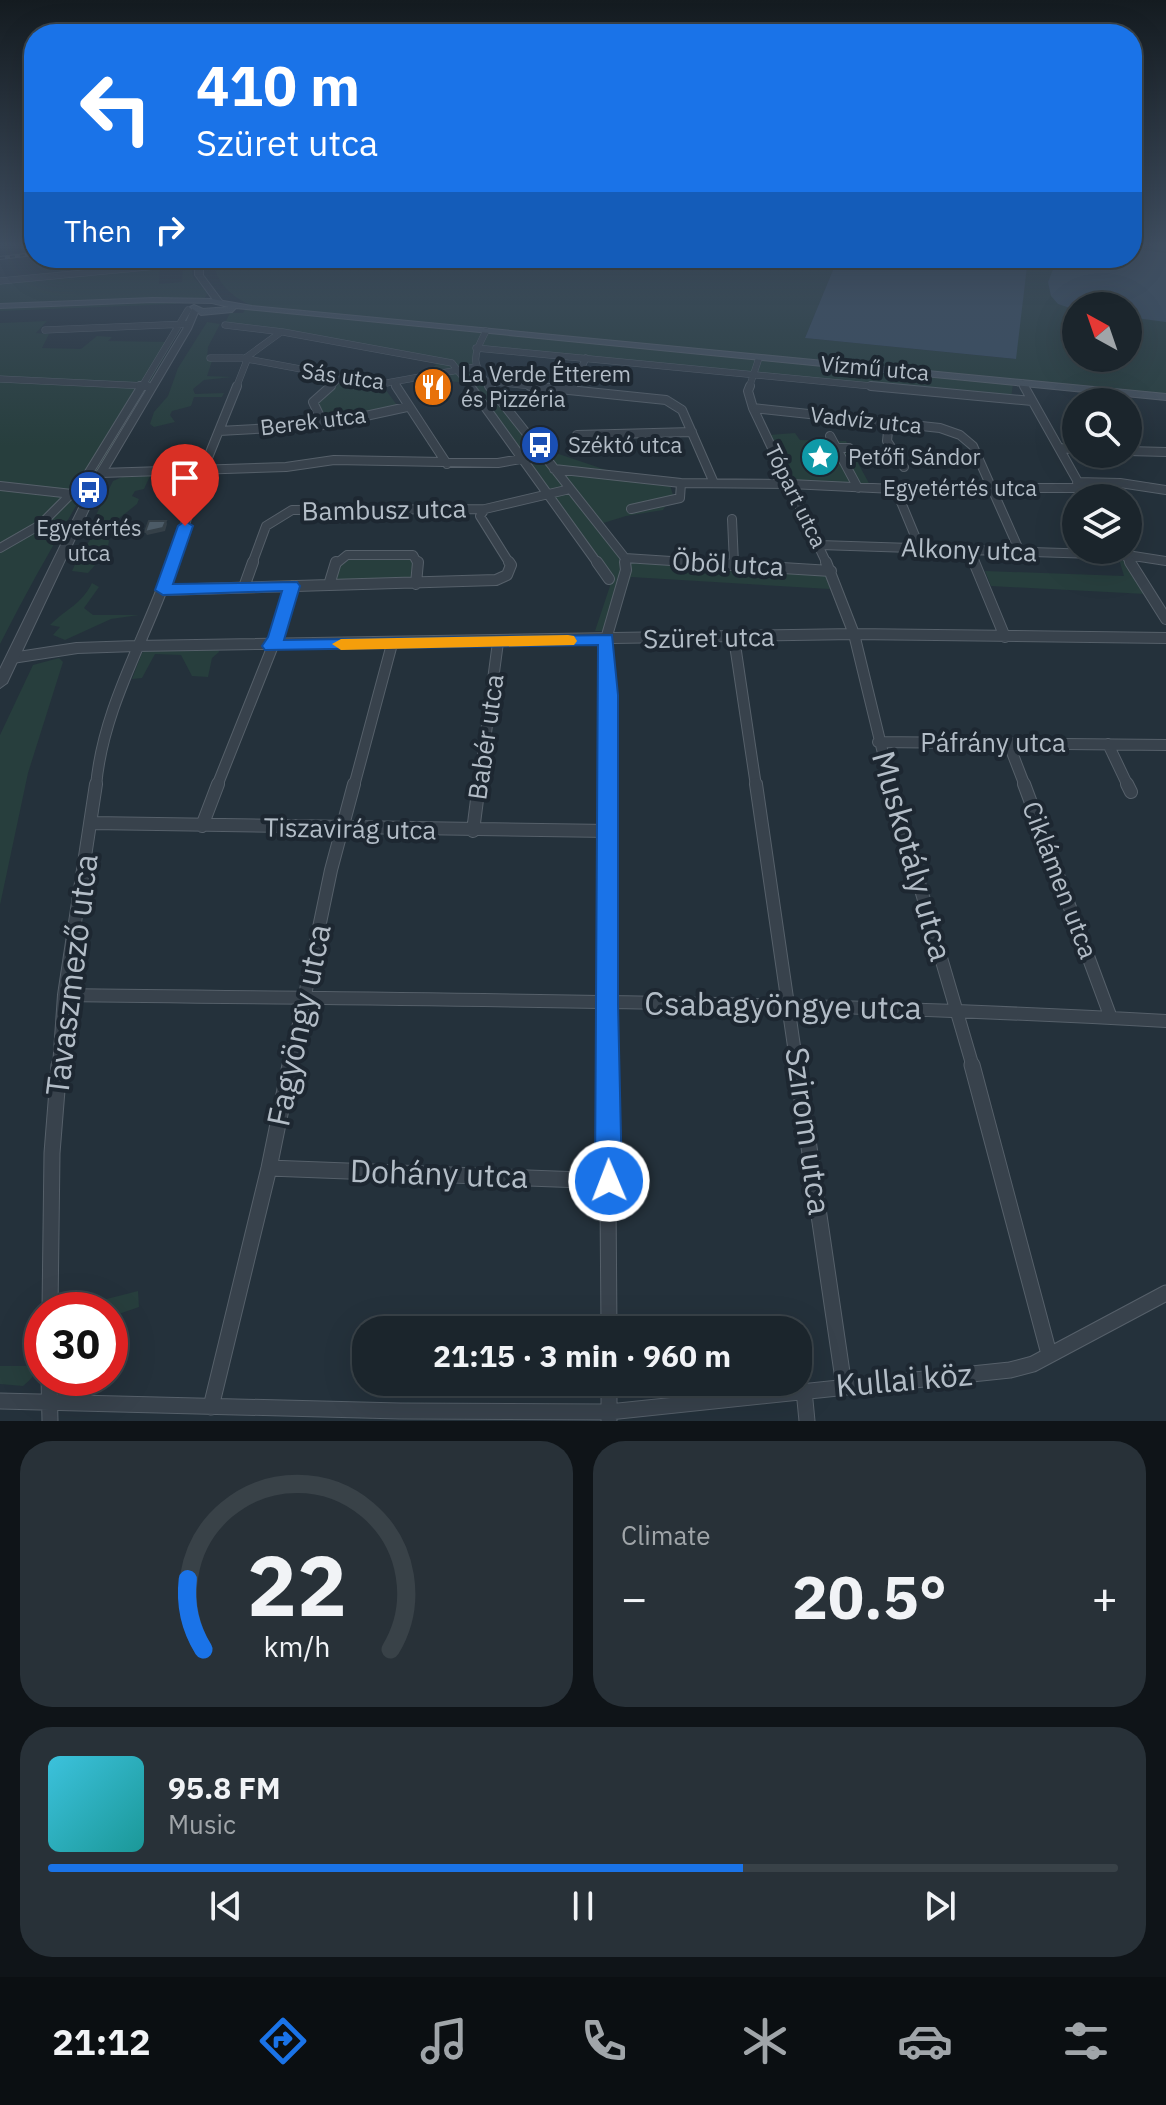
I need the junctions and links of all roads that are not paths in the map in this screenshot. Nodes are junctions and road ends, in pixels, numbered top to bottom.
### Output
1 (193, 313) edge
2 (206, 313) edge
3 (298, 313) edge
4 (225, 325) dead end
5 (186, 326) junction
6 (45, 330) dead end
7 (486, 331) junction
8 (279, 332) junction
9 (476, 348) junction
10 (210, 358) dead end
11 (586, 358) junction
12 (759, 358) junction
13 (245, 360) junction
14 (475, 367) junction
15 (457, 370) junction
16 (753, 375) junction
17 (341, 377) junction
18 (0, 379) edge
19 (486, 381) junction
20 (394, 383) junction
21 (1022, 383) junction
22 (148, 386) junction
23 (571, 389) junction
24 (1166, 397) edge
25 (1032, 401) junction
26 (407, 407) junction
27 (753, 408) junction
28 (889, 422) junction
29 (324, 425) junction
30 (219, 431) junction
31 (692, 432) junction
32 (577, 435) dead end
33 (830, 436) dead end
34 (837, 448) junction
35 (849, 448) dead end
36 (1060, 448) joint
37 (1142, 451) edge
38 (1166, 452) edge
39 (544, 455) junction
40 (525, 460) junction
41 (447, 464) junction
42 (904, 467) dead end
43 (554, 469) junction
44 (203, 470) junction
45 (101, 473) junction
46 (681, 483) junction
47 (714, 483) junction
48 (790, 484) junction
49 (1078, 484) edge
50 (1099, 484) edge
51 (1126, 484) edge
52 (0, 486) edge
53 (1062, 486) edge
54 (1142, 487) edge
55 (858, 488) junction
56 (570, 489) junction
57 (896, 490) junction
58 (992, 491) junction
59 (1166, 491) edge
60 (73, 494) junction
61 (547, 494) junction
62 (90, 496) junction
63 (485, 509) junction
64 (631, 509) dead end
65 (732, 519) dead end
66 (608, 539) junction
67 (586, 545) junction
68 (820, 545) junction
69 (0, 548) edge
70 (920, 548) junction
71 (970, 551) junction
72 (1020, 552) junction
73 (1062, 552) edge
74 (1142, 556) edge
75 (625, 558) junction
76 (1166, 561) edge
77 (1132, 564) edge
78 (734, 565) junction
79 (831, 571) junction
80 (609, 579) dead end
81 (416, 584) junction
82 (329, 585) junction
83 (292, 586) junction
84 (244, 587) junction
85 (163, 590) junction
86 (1154, 598) junction
87 (1166, 599) edge
88 (1166, 619) edge
89 (854, 634) junction
90 (1005, 637) junction
91 (734, 638) junction
92 (1166, 638) edge
93 (606, 639) junction
94 (498, 642) junction
95 (392, 644) junction
96 (136, 646) junction
97 (271, 646) junction
98 (12, 658) junction
99 (0, 683) edge
100 (878, 742) junction
101 (1008, 742) junction
102 (1108, 744) junction
103 (1166, 745) edge
104 (1131, 792) dead end
105 (92, 823) junction
106 (202, 826) junction
107 (344, 829) junction
108 (473, 831) junction
109 (608, 831) junction
110 (64, 995) junction
111 (306, 996) junction
112 (606, 1004) junction
113 (790, 1004) junction
114 (957, 1009) junction
115 (1111, 1018) junction
116 (1166, 1021) edge
117 (269, 1168) junction
118 (609, 1181) junction
119 (50, 1292) edge
120 (1166, 1293) edge
121 (609, 1316) edge
122 (1049, 1354) junction
123 (844, 1386) junction
124 (812, 1389) edge
125 (49, 1396) edge
126 (759, 1396) edge
127 (805, 1396) edge
128 (0, 1401) edge
129 (49, 1402) junction
130 (211, 1407) junction
131 (609, 1416) edge
132 (50, 1421) edge
133 (807, 1421) edge

1 - 5 street
2 - 5 street
3 - 7 main road, Vízmű utca
4 - 8 street
5 - 6 street
5 - 22 street
7 - 9 street
7 - 12 main road, Vízmű utca
8 - 13 street
8 - 15 street
9 - 11 street, Vízmű utca
9 - 14 street
10 - 13 street, Sás utca
11 - 16 street, Vízmű utca
11 - 23 street
12 - 16 street, Tópart utca
12 - 21 main road, Vízmű utca
13 - 17 street, Sás utca
13 - 30 street, Tavaszmező utca
14 - 15 street, Sás utca
14 - 19 street
15 - 20 street, Sás utca
15 - 40 street
16 - 25 street, Vízmű utca
16 - 27 street, Tópart utca
17 - 20 street, Sás utca
17 - 29 street
18 - 22 street
19 - 23 street
19 - 39 street
20 - 26 street
21 - 24 main road, Vízmű utca
21 - 25 street
22 - 45 street
22 - 60 street
23 - 31 street
25 - 36 street
26 - 29 street, Berek utca
26 - 41 street
27 - 28 street, Vadvíz utca
27 - 48 street, Tópart utca
28 - 42 street
28 - 58 street, Vadvíz utca
29 - 30 street, Berek utca
30 - 44 street, Tavaszmező utca
31 - 32 street
31 - 47 street
33 - 34 street
34 - 35 street
34 - 55 street
36 - 49 street
37 - 38 street
39 - 40 street
39 - 43 street
40 - 41 street
40 - 61 street
41 - 44 street
43 - 46 street, Egyetértés utca
43 - 56 street
44 - 45 street
44 - 85 street, Tavaszmező utca
45 - 62 street
46 - 47 street, Egyetértés utca
46 - 64 street
47 - 48 street, Egyetértés utca
48 - 55 street, Egyetértés utca
48 - 68 street, Tópart utca
50 - 51 street, Egyetértés utca
52 - 60 street
53 - 58 street, Egyetértés utca
54 - 59 street, Egyetértés utca
55 - 57 street, Egyetértés utca
56 - 61 street, Bambusz utca
56 - 66 street
57 - 58 street, Egyetértés utca
57 - 70 street
58 - 72 street, Vadvíz utca
60 - 62 street
60 - 69 street
61 - 63 street, Bambusz utca
61 - 67 street
62 - 98 street
63 - 81 street
63 - 84 street, Bambusz utca
65 - 78 street
66 - 67 street
66 - 75 street
67 - 80 street
68 - 70 street, Alkony utca
68 - 79 street, Tópart utca
70 - 71 street, Alkony utca
71 - 72 street, Alkony utca
71 - 90 street
72 - 73 street, Alkony utca
74 - 76 street, Alkony utca
75 - 78 street, Öböl utca
75 - 93 street
77 - 86 street
78 - 79 street, Öböl utca
79 - 89 street, Tópart utca
81 - 82 street
81 - 82 street
82 - 83 street
83 - 84 street
83 - 97 street
84 - 85 street
85 - 96 street, Tavaszmező utca
86 - 87 street
86 - 88 street
89 - 90 street, Szüret utca
89 - 91 street, Szüret utca
89 - 100 street, Muskotály utca
90 - 92 street, Szüret utca
91 - 93 street, Szüret utca
91 - 113 street, Szirom utca
93 - 94 street, Szüret utca
93 - 109 street
94 - 95 street, Szüret utca
94 - 108 street, Babér utca
95 - 97 street, Szüret utca
95 - 107 street, Fagyöngy utca
96 - 97 street, Szüret utca
96 - 98 street, Szüret utca
96 - 105 street, Tavaszmező utca
97 - 106 street
98 - 99 street
100 - 101 street, Páfrány utca
100 - 114 street, Muskotály utca
101 - 102 street, Páfrány utca
101 - 115 street, Ciklámen utca
102 - 103 street, Páfrány utca
102 - 104 street
105 - 106 street, Tiszavirág utca
105 - 110 street, Tavaszmező utca
106 - 107 street, Tiszavirág utca
107 - 108 street, Tiszavirág utca
107 - 111 street, Fagyöngy utca
108 - 109 street, Tiszavirág utca
109 - 112 street
110 - 111 street, Csabagyöngye utca
110 - 119 street, Tavaszmező utca
111 - 112 street, Csabagyöngye utca
111 - 117 street, Fagyöngy utca
112 - 113 street, Csabagyöngye utca
112 - 118 street
113 - 114 street, Csabagyöngye utca
113 - 123 street, Szirom utca
114 - 115 street, Csabagyöngye utca
114 - 122 street, Muskotály utca
115 - 116 street, Csabagyöngye utca
117 - 118 street, Dohány utca
117 - 130 street, Fagyöngy utca
118 - 121 street
120 - 122 street, Kullai köz
122 - 123 street, Kullai köz
123 - 124 street, Kullai köz
125 - 129 street
126 - 131 street, Kullai köz
127 - 133 street
128 - 129 street, Kullai köz
129 - 130 street, Kullai köz
129 - 132 street
130 - 131 street, Kullai köz

